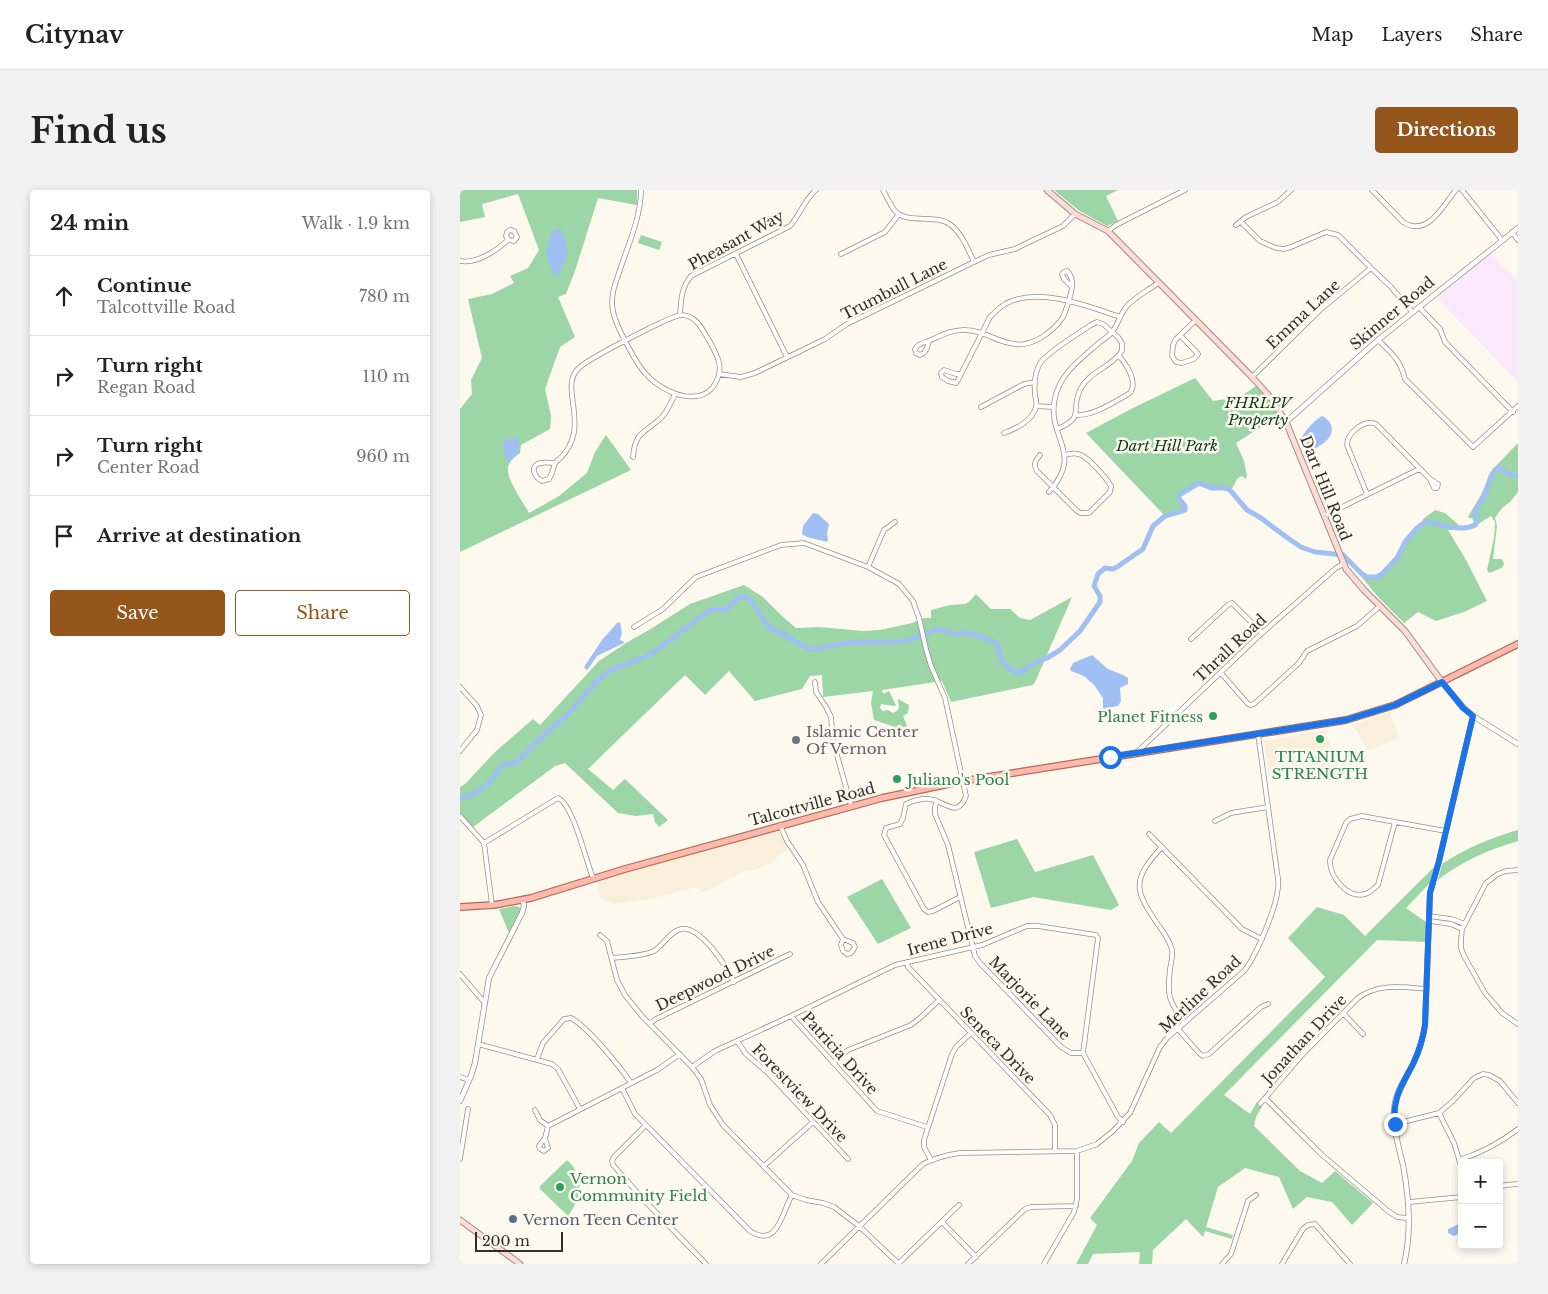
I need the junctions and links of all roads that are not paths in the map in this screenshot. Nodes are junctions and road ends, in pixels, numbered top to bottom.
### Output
1 (641, 190) edge
2 (816, 190) edge
3 (883, 190) edge
4 (1047, 190) edge
5 (1185, 190) edge
6 (1291, 190) edge
7 (1372, 190) edge
8 (1456, 190) edge
9 (1462, 190) edge
10 (899, 214) junction
11 (1075, 214) junction
12 (1241, 222) junction
13 (1236, 225) dead end
14 (1518, 228) edge
15 (1108, 231) junction
16 (1512, 232) junction
17 (508, 240) dead end
18 (1502, 240) junction
19 (1518, 240) edge
20 (736, 254) junction
21 (841, 254) dead end
22 (460, 261) edge
23 (974, 262) junction
24 (1371, 268) junction
25 (1158, 283) junction
26 (1072, 287) dead end
27 (1069, 301) junction
28 (1419, 307) junction
29 (1412, 312) junction
30 (680, 315) junction
31 (1120, 317) junction
32 (1196, 320) junction
33 (982, 332) junction
34 (1112, 332) junction
35 (1180, 335) junction
36 (1378, 340) junction
37 (626, 341) junction
38 (929, 342) dead end
39 (1119, 356) junction
40 (787, 357) junction
41 (719, 374) junction
42 (961, 374) junction
43 (1252, 377) junction
44 (1035, 382) junction
45 (675, 394) junction
46 (1036, 406) junction
47 (1518, 406) edge
48 (981, 407) dead end
49 (1053, 407) junction
50 (1513, 412) junction
51 (1076, 415) junction
52 (1286, 422) junction
53 (1057, 429) junction
54 (1004, 433) dead end
55 (1040, 455) dead end
56 (1065, 455) junction
57 (633, 457) dead end
58 (555, 462) junction
59 (1420, 469) junction
60 (1430, 479) dead end
61 (1053, 488) junction
62 (1049, 492) dead end
63 (1367, 494) junction
64 (1324, 516) junction
65 (895, 522) dead end
66 (1343, 564) junction
67 (868, 567) junction
68 (1380, 606) junction
69 (634, 627) dead end
70 (1262, 633) junction
71 (1191, 639) dead end
72 (1518, 644) edge
73 (1221, 673) junction
74 (815, 682) dead end
75 (1442, 682) junction
76 (460, 687) edge
77 (1473, 716) junction
78 (1258, 734) junction
79 (1518, 744) edge
80 (460, 751) edge
81 (1136, 753) junction
82 (963, 781) junction
83 (938, 801) junction
84 (851, 805) junction
85 (1268, 807) junction
86 (460, 816) edge
87 (1215, 821) dead end
88 (1394, 822) junction
89 (780, 825) junction
90 (1446, 831) junction
91 (1149, 834) dead end
92 (484, 843) junction
93 (1162, 847) junction
94 (1518, 870) edge
95 (593, 878) junction
96 (960, 897) junction
97 (522, 900) junction
98 (492, 905) junction
99 (460, 907) edge
100 (1430, 918) junction
101 (1465, 924) junction
102 (1462, 929) junction
103 (600, 935) dead end
104 (843, 939) dead end
105 (1262, 939) junction
106 (972, 946) junction
107 (790, 954) dead end
108 (612, 958) junction
109 (906, 962) junction
110 (460, 974) edge
111 (734, 982) junction
112 (1426, 989) junction
113 (939, 1000) junction
114 (484, 1002) junction
115 (1268, 1004) dead end
116 (1343, 1013) junction
117 (791, 1016) junction
118 (1184, 1022) junction
119 (650, 1023) junction
120 (1518, 1024) edge
121 (1177, 1028) junction
122 (971, 1034) junction
123 (1363, 1034) dead end
124 (737, 1041) junction
125 (478, 1044) junction
126 (1082, 1053) junction
127 (680, 1054) junction
128 (537, 1059) junction
129 (833, 1063) junction
130 (692, 1067) junction
131 (460, 1077) edge
132 (470, 1080) junction
133 (631, 1083) junction
134 (622, 1088) junction
135 (1265, 1098) junction
136 (460, 1101) edge
137 (1518, 1103) edge
138 (1260, 1104) dead end
139 (468, 1109) dead end
140 (535, 1110) dead end
141 (580, 1110) junction
142 (1439, 1113) junction
143 (813, 1122) junction
144 (1123, 1122) junction
145 (1395, 1124) junction
146 (646, 1125) junction
147 (548, 1126) junction
148 (927, 1127) junction
149 (1518, 1129) edge
150 (545, 1138) dead end
151 (1055, 1151) junction
152 (1077, 1151) junction
153 (460, 1159) edge
154 (848, 1159) dead end
155 (1460, 1159) edge
156 (1463, 1159) edge
157 (931, 1160) junction
158 (764, 1166) junction
159 (1518, 1184) edge
160 (1503, 1185) edge
161 (792, 1195) junction
162 (1256, 1195) dead end
163 (1458, 1197) edge
164 (1408, 1202) junction
165 (959, 1205) dead end
166 (1076, 1206) junction
167 (1408, 1218) junction
168 (460, 1220) edge
169 (942, 1222) junction
170 (859, 1226) junction
171 (976, 1257) junction
172 (520, 1264) edge
173 (706, 1264) edge
174 (822, 1264) edge
175 (898, 1264) edge
176 (968, 1264) edge
177 (1044, 1264) edge
178 (1222, 1264) edge
179 (1282, 1264) edge
180 (1350, 1264) edge
181 (1404, 1264) edge

1 - 37 street
2 - 20 street, Pheasant Way
3 - 10 street
4 - 11 main road, Dart Hill Road
5 - 15 street
6 - 12 street
7 - 8 street
9 - 18 street
10 - 21 street
10 - 23 street
11 - 15 main road, Dart Hill Road
11 - 23 street, Trumbull Lane
12 - 13 street
12 - 24 street
14 - 16 street, Skinner Road
15 - 25 main road, Dart Hill Road
16 - 18 street, Skinner Road
16 - 19 street
17 - 22 street
18 - 28 street, Skinner Road
20 - 30 street, Pheasant Way
20 - 40 street
23 - 40 street, Trumbull Lane
24 - 29 street
24 - 43 street, Emma Lane
25 - 31 street
25 - 32 main road, Dart Hill Road
26 - 27 street
27 - 31 street
27 - 33 street
27 - 33 street
28 - 29 street, Skinner Road
28 - 50 street
29 - 36 street, Skinner Road
30 - 37 street
30 - 41 street
31 - 34 street
32 - 35 street
32 - 43 main road, Dart Hill Road
33 - 38 street
33 - 42 street
34 - 39 street
34 - 44 street
34 - 49 street
35 - 35 street
36 - 50 street
36 - 52 street, Skinner Road
37 - 45 street
37 - 58 street
39 - 51 street
39 - 51 street
40 - 41 street, Trumbull Lane
41 - 45 street
42 - 42 street
43 - 52 main road, Dart Hill Road
44 - 46 street
44 - 48 street
45 - 57 street
46 - 49 street
46 - 54 street
47 - 50 street
49 - 53 street
51 - 53 street
52 - 64 main road, Dart Hill Road
53 - 56 street
55 - 61 street
56 - 61 street
56 - 61 street
58 - 58 street
59 - 60 street
59 - 63 street
59 - 63 street
61 - 62 street
63 - 64 street
64 - 66 main road, Dart Hill Road
65 - 67 street
66 - 68 main road, Dart Hill Road
66 - 70 street, Thrall Road
67 - 69 street
67 - 82 street
68 - 73 street
68 - 75 main road, Dart Hill Road
70 - 71 street
70 - 73 street, Thrall Road
72 - 75 main road, Talcottville Road
73 - 81 street, Thrall Road
74 - 84 street
75 - 77 street
75 - 78 main road, Talcottville Road
76 - 80 street
77 - 79 street
77 - 90 street
78 - 81 main road, Talcottville Road
78 - 85 street, Merline Road
81 - 82 main road, Talcottville Road
82 - 83 street
82 - 84 main road, Talcottville Road
83 - 96 street, Marjorie Lane
83 - 96 street
84 - 89 main road, Talcottville Road
85 - 87 street
85 - 105 street, Merline Road
86 - 92 street
88 - 88 street
88 - 90 street
89 - 95 main road, Talcottville Road
89 - 104 street
90 - 100 street
91 - 93 street
92 - 95 street
92 - 98 street
93 - 105 street
93 - 118 street
94 - 101 street
95 - 97 main road, Talcottville Road
96 - 106 street, Marjorie Lane
97 - 98 main road, Talcottville Road
97 - 114 street
98 - 99 main road, Talcottville Road
100 - 101 street
100 - 102 street
100 - 112 street
101 - 102 street
102 - 120 street
103 - 108 street
105 - 118 street, Merline Road
106 - 109 street, Irene Drive
106 - 126 street, Marjorie Lane
106 - 126 street, Irene Drive
107 - 111 street, Deepwood Drive
108 - 111 street
108 - 119 street
109 - 113 street, Seneca Drive
109 - 117 street, Irene Drive
110 - 114 street
111 - 119 street, Deepwood Drive
112 - 116 street, Jonathan Drive
112 - 145 street
113 - 122 street, Seneca Drive
113 - 129 street
114 - 125 street
115 - 121 street
116 - 123 street
116 - 135 street, Jonathan Drive
117 - 124 street, Irene Drive
117 - 129 street, Patricia Drive
118 - 121 street, Merline Road
119 - 127 street
121 - 144 street, Merline Road
122 - 148 street
122 - 151 street, Seneca Drive
124 - 130 street, Irene Drive
124 - 143 street, Forestview Drive
125 - 128 street
125 - 132 street
126 - 144 street
127 - 130 street
127 - 133 street
128 - 133 street
128 - 141 street
129 - 148 street, Patricia Drive
130 - 158 street
131 - 132 street
132 - 136 street
133 - 134 street
134 - 141 street
134 - 146 street
135 - 138 street, Jonathan Drive
135 - 167 street
137 - 142 street
139 - 153 street
140 - 147 street
141 - 147 street
142 - 145 street
142 - 155 street
143 - 154 street, Forestview Drive
143 - 158 street
144 - 152 street, Merline Road
145 - 164 street
146 - 161 street
146 - 173 street
147 - 150 street
148 - 157 street
149 - 156 street
151 - 152 street, Merline Road
151 - 157 street, Merline Road
152 - 166 street
157 - 170 street, Merline Road
158 - 161 street
159 - 160 street
161 - 170 street
162 - 178 street
163 - 164 street
164 - 167 street
165 - 169 street
166 - 171 street
166 - 177 street
167 - 181 street
168 - 172 main road
169 - 171 street
169 - 175 street
170 - 174 street, Merline Road
170 - 175 street
171 - 176 street
179 - 180 street

